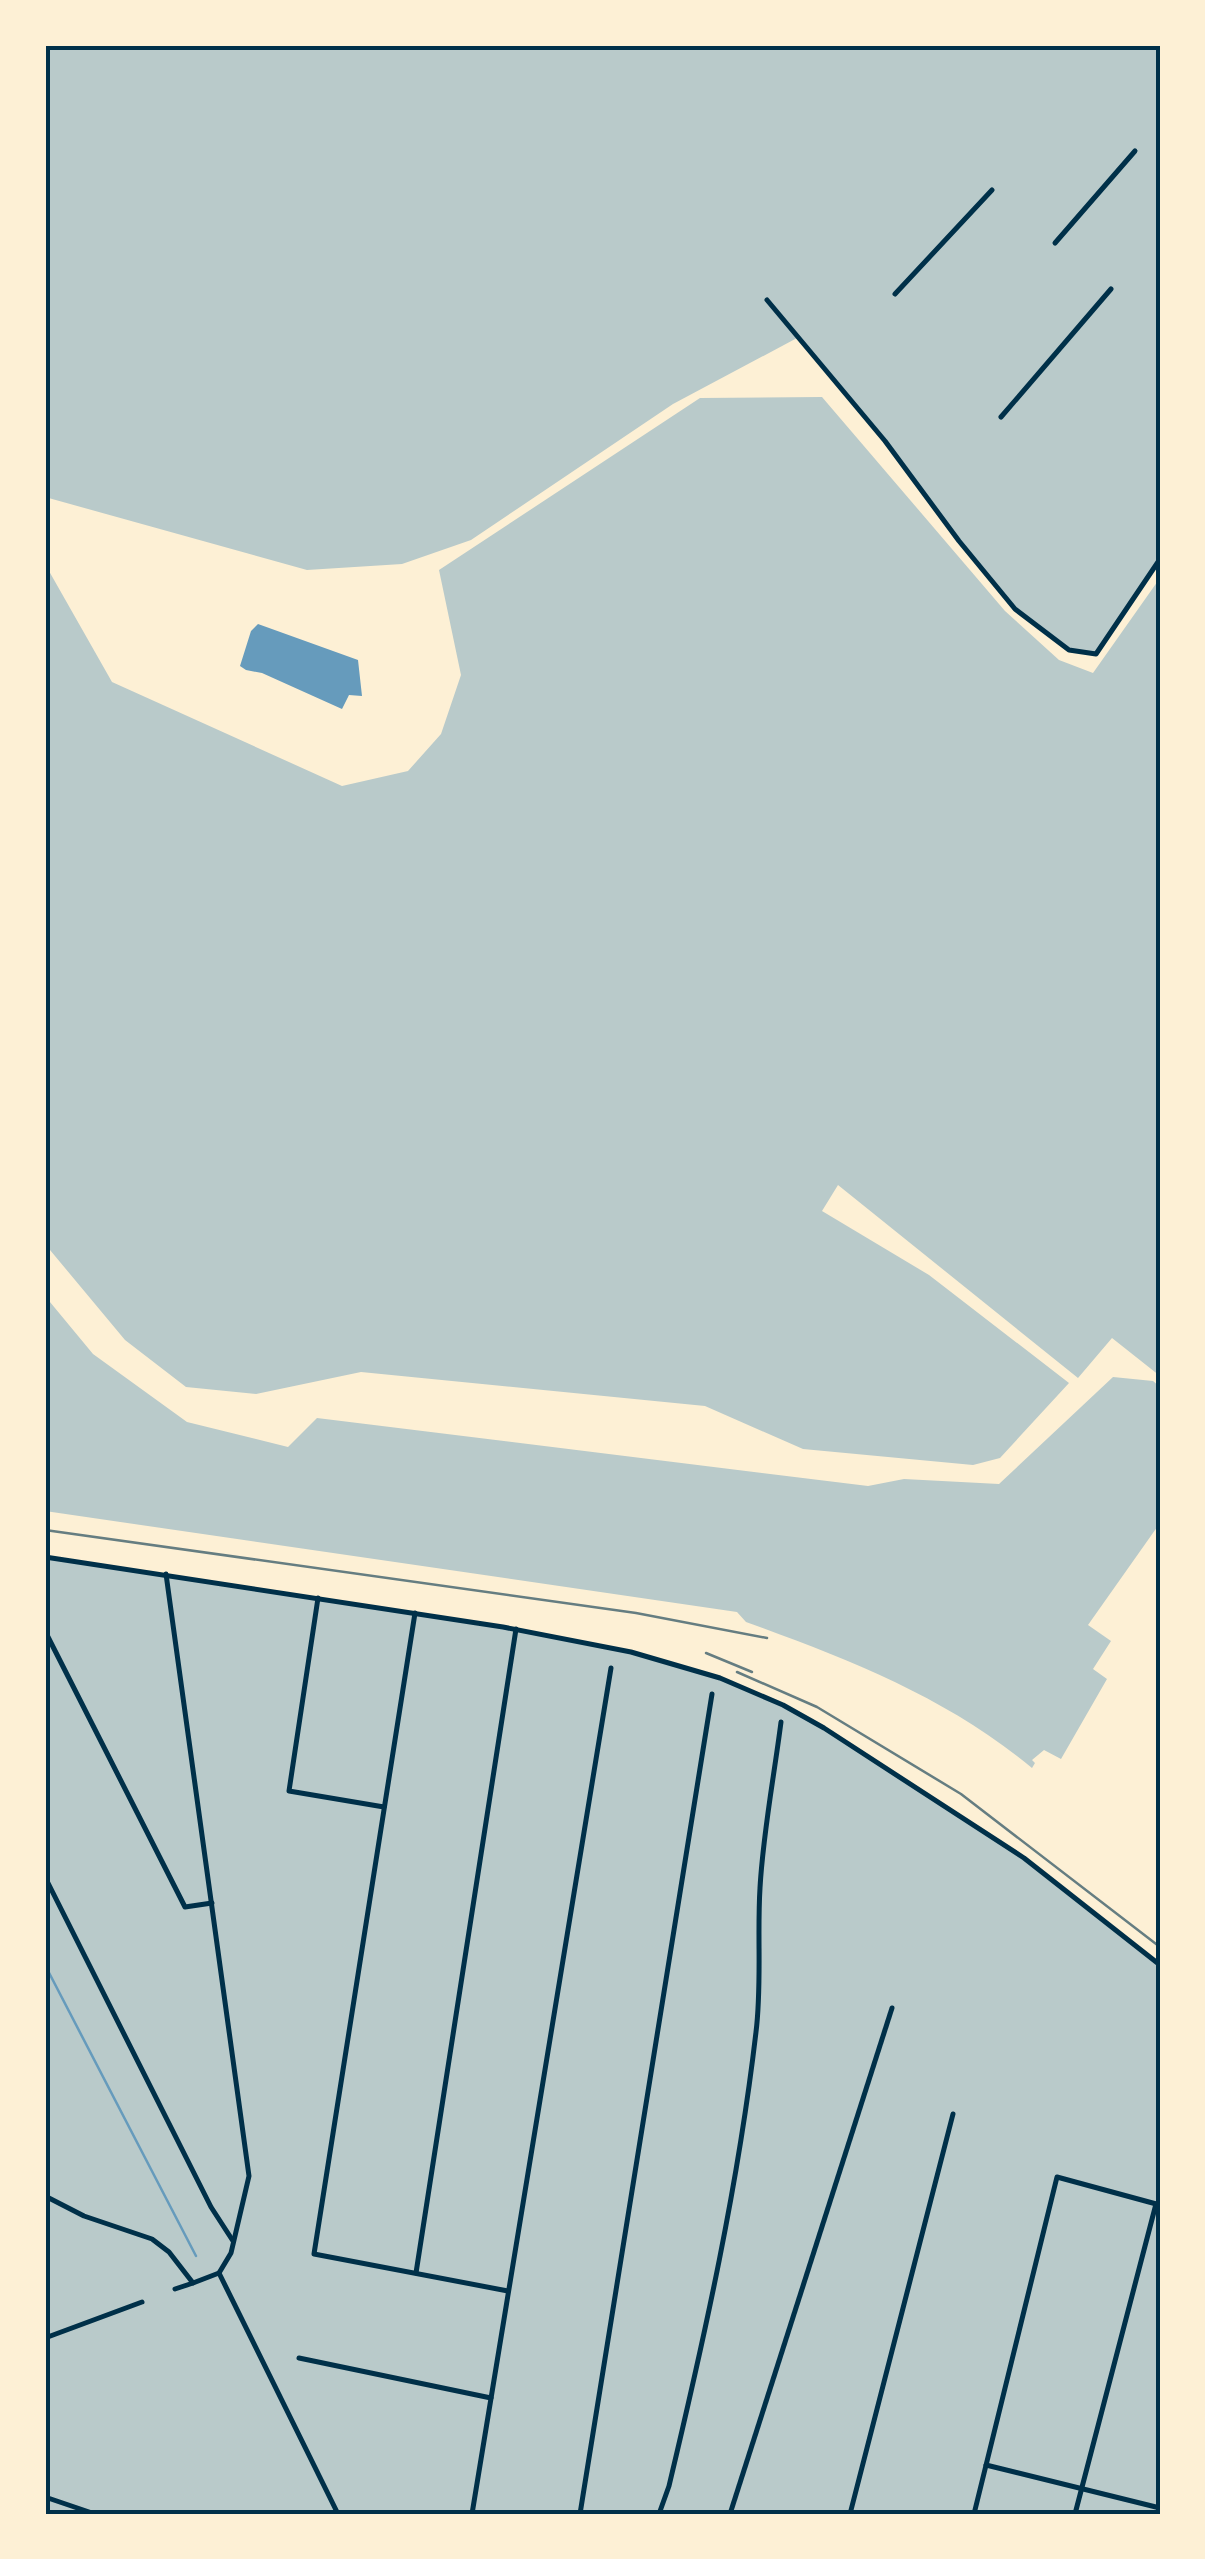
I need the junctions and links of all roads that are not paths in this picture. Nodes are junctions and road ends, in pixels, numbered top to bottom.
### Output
1 (1135, 152) dead end
2 (992, 190) dead end
3 (1055, 243) dead end
4 (1110, 289) dead end
5 (896, 294) dead end
6 (767, 300) dead end
7 (1001, 418) dead end
8 (1160, 559) edge
9 (45, 1557) edge
10 (166, 1574) junction
11 (318, 1598) junction
12 (415, 1613) junction
13 (516, 1629) junction
14 (45, 1631) edge
15 (611, 1668) dead end
16 (712, 1694) dead end
17 (781, 1722) dead end
18 (385, 1807) junction
19 (45, 1877) edge
20 (212, 1903) junction
21 (1160, 1964) edge
22 (892, 2008) dead end
23 (954, 2114) dead end
24 (45, 2196) edge
25 (1158, 2204) edge
26 (233, 2241) junction
27 (219, 2273) junction
28 (416, 2273) junction
29 (193, 2283) junction
30 (175, 2289) dead end
31 (508, 2290) junction
32 (142, 2302) dead end
33 (45, 2338) edge
34 (299, 2358) dead end
35 (491, 2398) junction
36 (986, 2465) junction
37 (1082, 2489) junction
38 (45, 2497) edge
39 (1160, 2508) edge
40 (96, 2514) edge
41 (338, 2514) edge
42 (472, 2514) edge
43 (580, 2514) edge
44 (659, 2514) edge
45 (730, 2514) edge
46 (850, 2514) edge
47 (974, 2514) edge
48 (1076, 2514) edge

1 - 3 street
2 - 5 street
4 - 7 street
6 - 8 street
9 - 10 street
10 - 11 street
10 - 20 street
11 - 12 street
11 - 18 street
12 - 13 street
12 - 18 street
13 - 21 street
13 - 28 street
14 - 20 street
15 - 31 street
16 - 43 street
17 - 44 street
18 - 28 street
19 - 26 street
20 - 26 street
22 - 45 street
23 - 46 street
24 - 29 street
25 - 36 street
25 - 37 street
26 - 27 street
27 - 29 street
27 - 41 street
28 - 31 street
29 - 30 street
31 - 35 street
32 - 33 street
34 - 35 street
35 - 42 street
36 - 37 street
36 - 47 street
37 - 39 street
37 - 48 street
38 - 40 street

